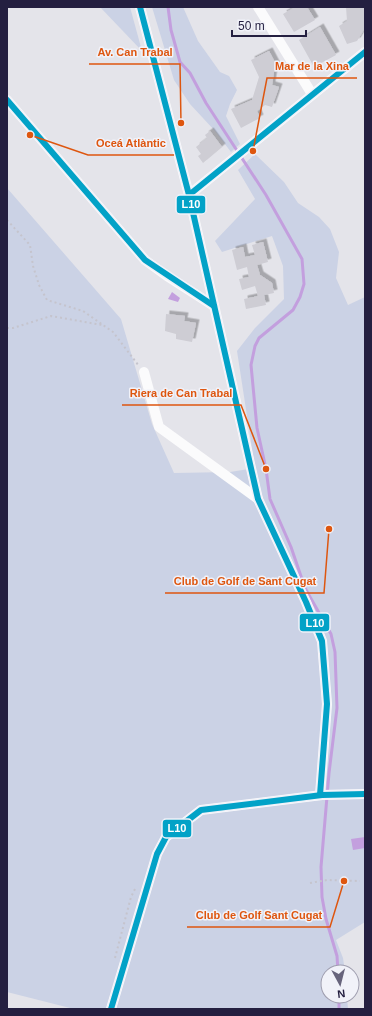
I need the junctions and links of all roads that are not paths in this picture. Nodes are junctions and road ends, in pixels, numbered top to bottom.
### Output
1 (140, 7) edge
2 (258, 7) edge
3 (365, 52) edge
4 (312, 94) junction
5 (7, 100) edge
6 (189, 195) junction
7 (214, 306) junction
8 (144, 372) road end
9 (258, 500) junction
10 (365, 794) edge
11 (324, 795) junction
12 (111, 1009) edge

1 - 6 street
2 - 4 street
3 - 4 street
4 - 6 street
5 - 7 street
6 - 7 street
7 - 9 street
8 - 9 street
9 - 11 street
10 - 11 street
11 - 12 street

